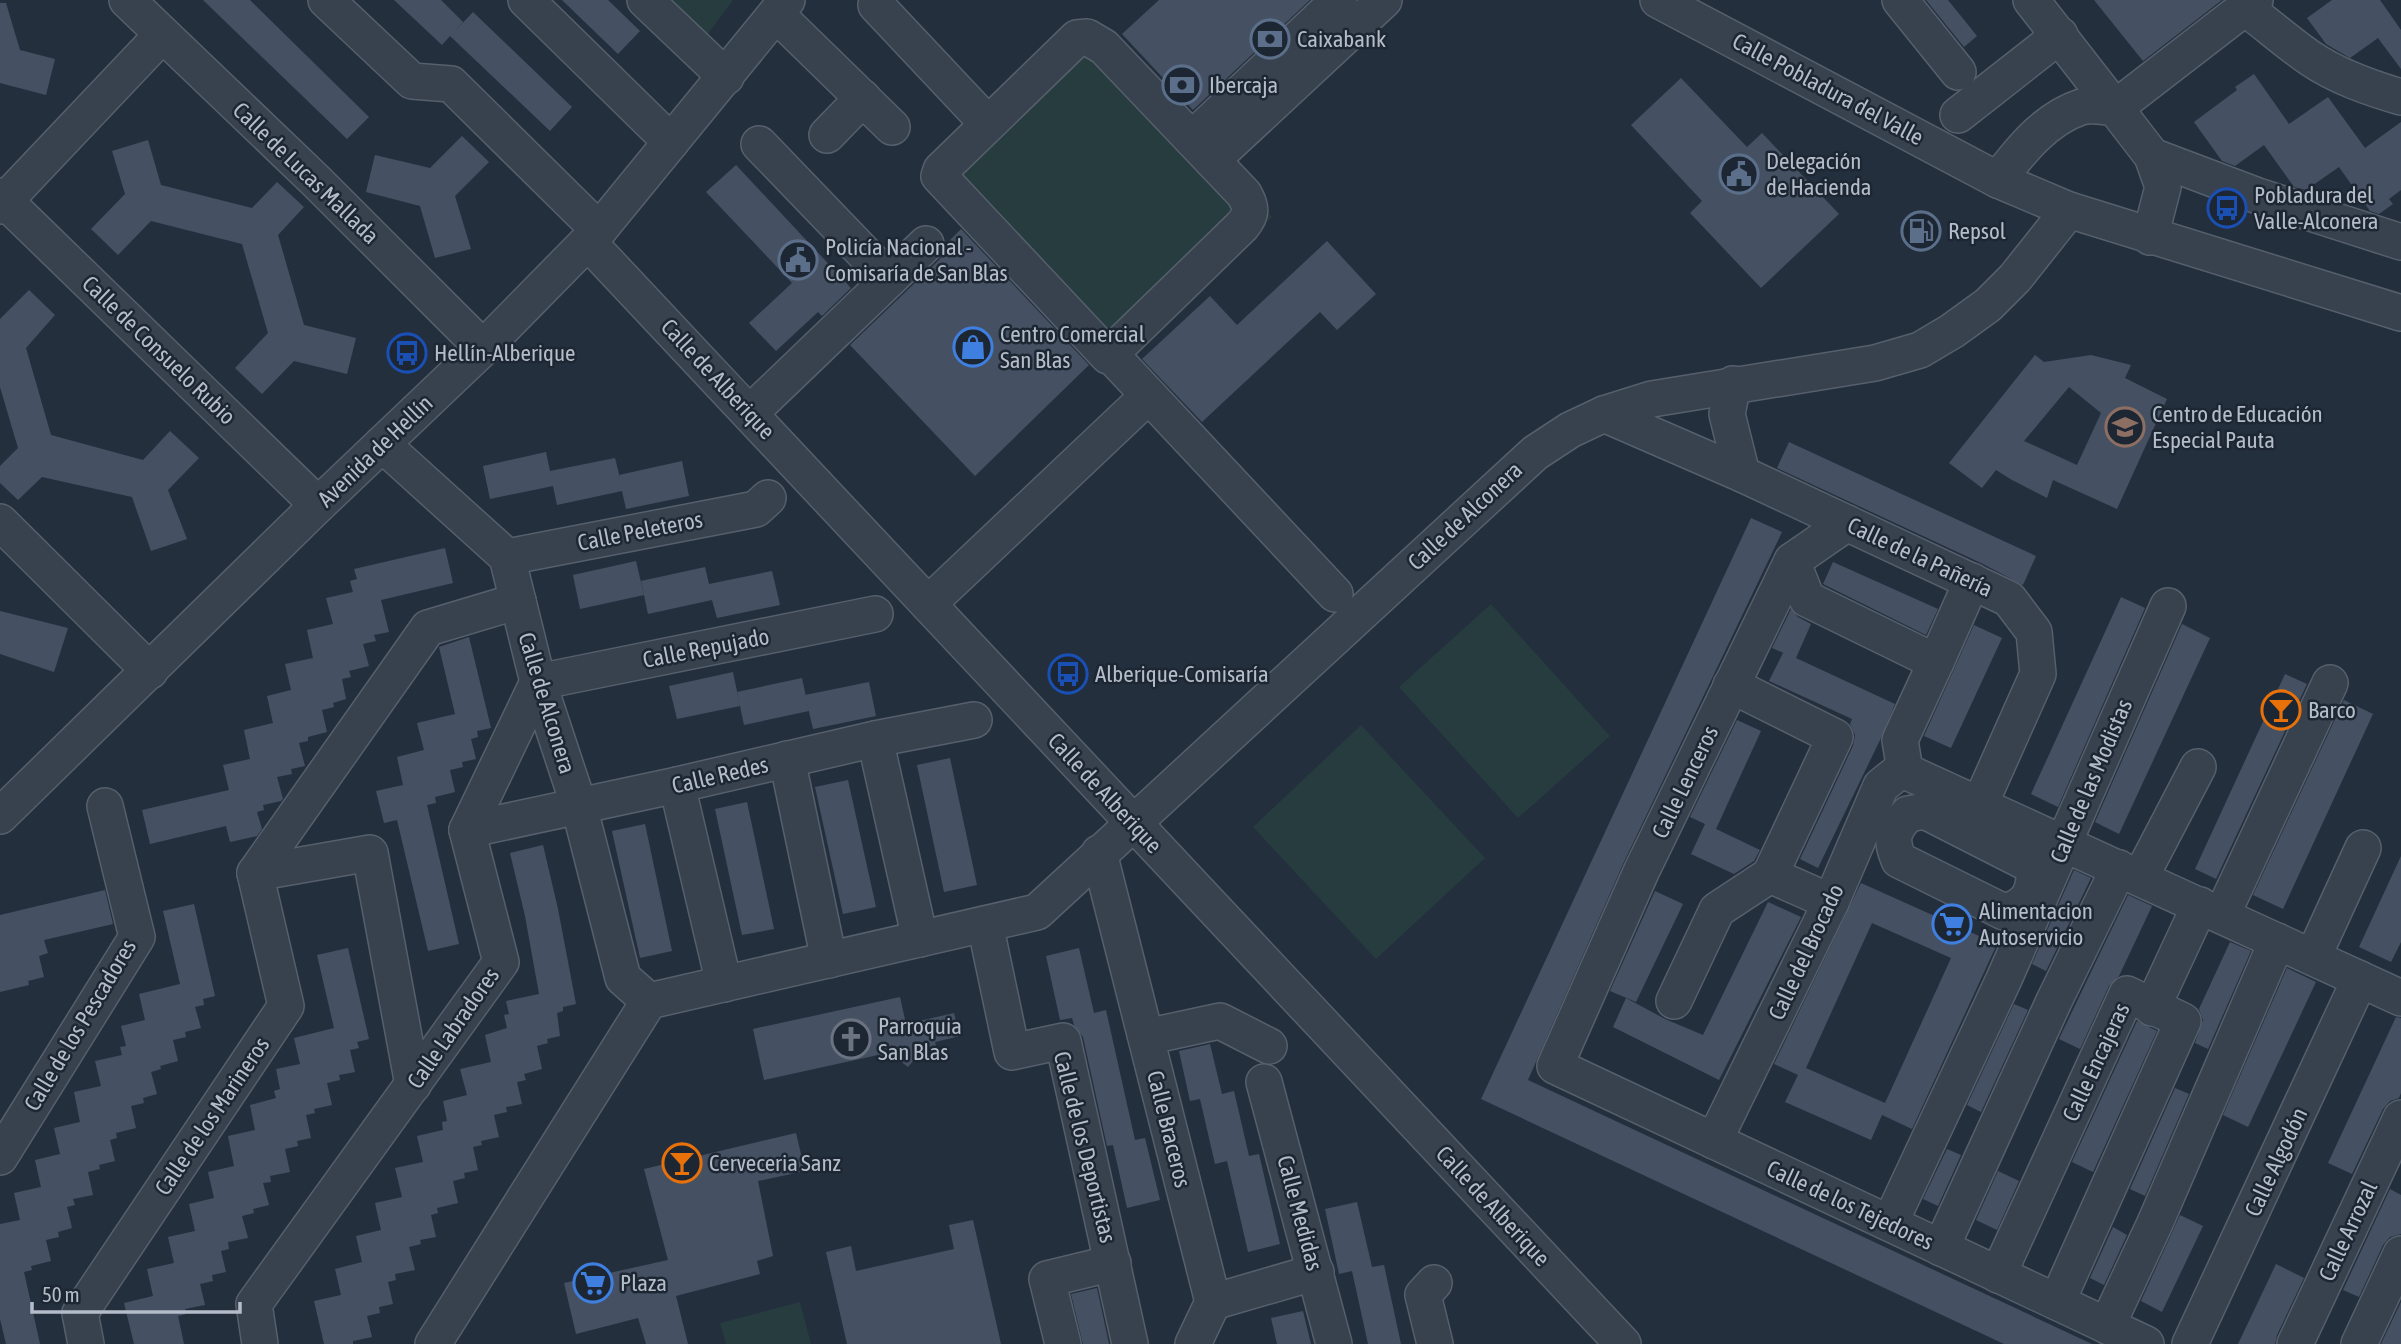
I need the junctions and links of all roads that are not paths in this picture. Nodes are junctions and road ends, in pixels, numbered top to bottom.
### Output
1 (127, 0) edge
2 (326, 0) edge
3 (526, 0) edge
4 (645, 0) edge
5 (1339, 0) edge
6 (1384, 0) edge
7 (1658, 0) edge
8 (1900, 0) edge
9 (2031, 0) edge
10 (2250, 4) edge
11 (876, 5) dead end
12 (782, 7) edge
13 (162, 35) junction
14 (2060, 35) junction
15 (1958, 72) dead end
16 (726, 76) junction
17 (2401, 97) edge
18 (863, 98) junction
19 (2115, 108) junction
20 (1958, 114) dead end
21 (988, 124) junction
22 (892, 127) dead end
23 (827, 135) dead end
24 (671, 142) junction
25 (759, 144) dead end
26 (1202, 150) junction
27 (2152, 156) junction
28 (1998, 180) junction
29 (2, 201) edge
30 (2069, 210) junction
31 (593, 236) junction
32 (2150, 237) junction
33 (2401, 242) edge
34 (926, 244) dead end
35 (889, 279) junction
36 (2401, 313) edge
37 (483, 348) junction
38 (1111, 355) junction
39 (1733, 384) junction
40 (1148, 396) junction
41 (750, 413) junction
42 (1604, 414) junction
43 (382, 444) junction
44 (1742, 474) junction
45 (768, 498) dead end
46 (318, 505) junction
47 (0, 522) edge
48 (1846, 523) junction
49 (507, 557) junction
50 (1792, 561) junction
51 (1972, 581) junction
52 (1335, 594) dead end
53 (518, 601) junction
54 (928, 604) junction
55 (2168, 606) dead end
56 (875, 614) dead end
57 (1936, 662) junction
58 (150, 671) junction
59 (538, 682) junction
60 (2330, 683) dead end
61 (1731, 685) junction
62 (974, 720) dead end
63 (875, 739) junction
64 (787, 759) junction
65 (2199, 766) dead end
66 (1905, 771) junction
67 (677, 785) junction
68 (1980, 804) junction
69 (105, 806) dead end
70 (579, 806) junction
71 (0, 816) edge
72 (1134, 823) junction
73 (467, 830) junction
74 (2046, 847) junction
75 (2363, 848) dead end
76 (1099, 853) junction
77 (256, 873) junction
78 (2130, 873) junction
79 (1770, 875) junction
80 (1831, 902) junction
81 (2211, 910) junction
82 (985, 924) junction
83 (920, 939) junction
84 (2277, 940) junction
85 (2313, 957) junction
86 (829, 960) junction
87 (2387, 983) edge
88 (724, 984) junction
89 (649, 1001) junction
90 (1674, 1001) dead end
91 (2152, 1008) junction
92 (1146, 1037) junction
93 (1269, 1046) dead end
94 (1555, 1066) joint
95 (1264, 1082) dead end
96 (413, 1085) junction
97 (2401, 1118) edge
98 (1714, 1141) junction
99 (0, 1157) edge
100 (1890, 1223) junction
101 (1941, 1248) junction
102 (2401, 1254) edge
103 (1113, 1263) junction
104 (1316, 1272) junction
105 (1998, 1275) junction
106 (1434, 1283) dead end
107 (1213, 1302) junction
108 (2057, 1302) junction
109 (2107, 1326) junction
110 (86, 1344) edge
111 (260, 1344) edge
112 (433, 1344) edge
113 (1063, 1344) edge
114 (1130, 1344) edge
115 (1192, 1344) edge
116 (1334, 1344) edge
117 (1435, 1344) edge
118 (1623, 1344) edge
119 (2146, 1344) edge
120 (2190, 1344) edge
121 (2295, 1344) edge
122 (2359, 1344) edge

1 - 13 street, Calle de Lucas Mallada
2 - 31 street
3 - 24 street
4 - 16 street
5 - 26 street
6 - 26 street
7 - 28 street, Calle Pobladura del Valle
8 - 15 street
9 - 14 street
10 - 17 street
10 - 19 street
11 - 21 street
12 - 16 street, Avenida de Hellín
12 - 18 street
13 - 29 street
13 - 37 street, Calle de Lucas Mallada
14 - 19 street
14 - 20 street
16 - 24 street, Avenida de Hellín
18 - 22 street
18 - 23 street
19 - 27 street
19 - 28 street
21 - 26 street
21 - 38 street
24 - 31 street, Avenida de Hellín
25 - 35 street
26 - 38 street
27 - 32 street
27 - 33 street
28 - 30 street, Calle Pobladura del Valle
29 - 46 street, Calle de Consuelo Rubio
30 - 32 street, Calle Pobladura del Valle
30 - 39 street, Calle de Alconera
31 - 37 street, Avenida de Hellín
31 - 41 street, Calle de Alberique
32 - 36 street, Calle Pobladura del Valle
34 - 35 street
35 - 41 street
37 - 43 street, Avenida de Hellín
38 - 40 street
39 - 42 street, Calle de Alconera
39 - 44 street
40 - 52 street
40 - 54 street
41 - 54 street, Calle de Alberique
42 - 44 street, Calle de la Pañería
42 - 72 street, Calle de Alconera
43 - 46 street, Avenida de Hellín
43 - 49 street
44 - 48 street, Calle de la Pañería
45 - 49 street, Calle Peleteros
46 - 58 street, Avenida de Hellín
47 - 58 street
48 - 50 street, Calle Lenceros
48 - 51 street, Calle de la Pañería
49 - 53 street, Calle de Alconera
50 - 57 street
50 - 61 street, Calle Lenceros
51 - 57 street
51 - 68 street, Calle de la Pañería
53 - 59 street, Calle de Alconera
53 - 77 street
54 - 72 street, Calle de Alberique
55 - 74 street, Calle de las Modistas
56 - 59 street, Calle Repujado
57 - 66 street
58 - 71 street, Avenida de Hellín
59 - 70 street, Calle de Alconera
59 - 73 street
60 - 81 street
61 - 79 street
61 - 94 street, Calle Lenceros
62 - 63 street, Calle Redes
63 - 64 street, Calle Redes
63 - 83 street
64 - 67 street, Calle Redes
64 - 86 street
65 - 78 street
66 - 68 street
66 - 80 street, Calle del Brocado
67 - 70 street, Calle Redes
67 - 88 street
68 - 74 street
69 - 99 street, Calle de los Pescadores
70 - 73 street, Calle Redes
70 - 89 street, Calle de Alconera
72 - 76 street, Calle de Alconera
72 - 118 street, Calle de Alberique
73 - 96 street, Calle Labradores
74 - 78 street
74 - 100 street, Calle de las Modistas
75 - 85 street
76 - 82 street, Calle de Alconera
76 - 92 street, Calle Braceros
77 - 96 street
77 - 110 street, Calle de los Marineros
78 - 81 street
78 - 101 street
79 - 80 street
79 - 90 street
80 - 98 street, Calle del Brocado
81 - 84 street
81 - 91 street
82 - 83 street, Calle de Alconera
82 - 103 street, Calle de los Deportistas
83 - 86 street, Calle de Alconera
84 - 85 street
84 - 109 street
85 - 87 street
86 - 88 street, Calle de Alconera
87 - 120 street, Calle Algodón
88 - 89 street, Calle de Alconera
89 - 112 street
91 - 105 street, Calle Encajeras
91 - 108 street, Calle Encajeras
92 - 93 street
92 - 107 street, Calle Braceros
94 - 98 street, Calle de los Tejedores
95 - 104 street, Calle Medidas
96 - 111 street, Calle Labradores
97 - 121 street, Calle Arrozal
98 - 100 street, Calle de los Tejedores
100 - 101 street, Calle de los Tejedores
101 - 105 street, Calle de los Tejedores
102 - 122 street
103 - 113 street, Calle de los Deportistas
103 - 114 street, Calle de los Deportistas
104 - 107 street
104 - 116 street, Calle Medidas
105 - 108 street, Calle de los Tejedores
106 - 117 street
107 - 115 street
108 - 109 street, Calle de los Tejedores
109 - 119 street, Calle de los Tejedores

